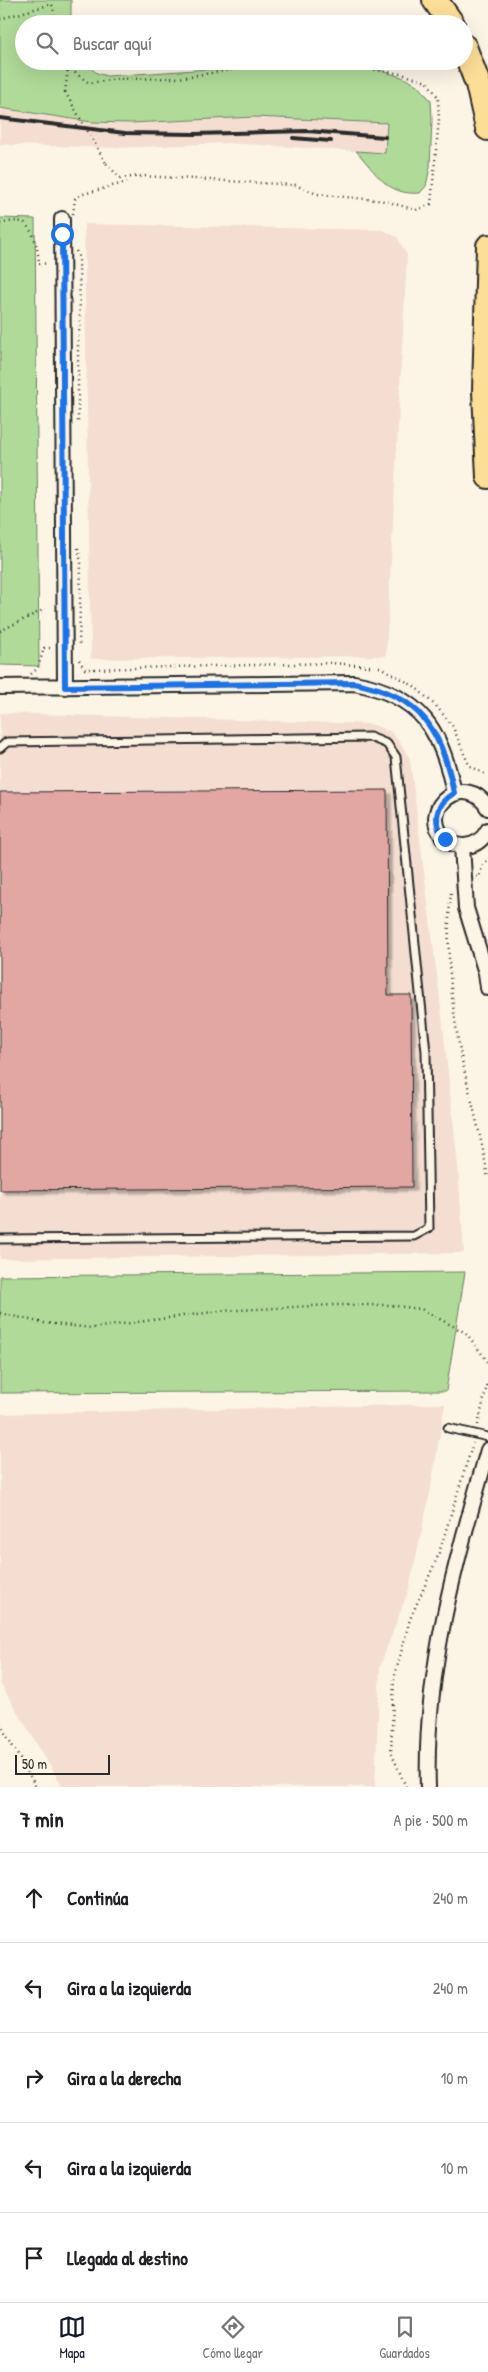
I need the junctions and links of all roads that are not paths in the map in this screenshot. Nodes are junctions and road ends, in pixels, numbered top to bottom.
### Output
1 (435, 0) edge
2 (446, 15) edge
3 (473, 70) edge
4 (488, 128) edge
5 (68, 219) road end
6 (488, 246) edge
7 (488, 477) edge
8 (0, 687) edge
9 (65, 687) junction
10 (0, 748) edge
11 (454, 793) junction
12 (488, 808) edge
13 (488, 830) edge
14 (462, 846) junction
15 (488, 988) edge
16 (0, 1239) edge
17 (448, 1428) dead end
18 (488, 1437) edge
19 (488, 1450) edge
20 (428, 1787) edge

1 - 2 highway
3 - 4 highway
5 - 9 street
6 - 7 highway
8 - 9 street
9 - 11 street
10 - 16 lane
11 - 12 street
11 - 14 street
13 - 14 street
14 - 15 street
17 - 18 lane
19 - 20 street

